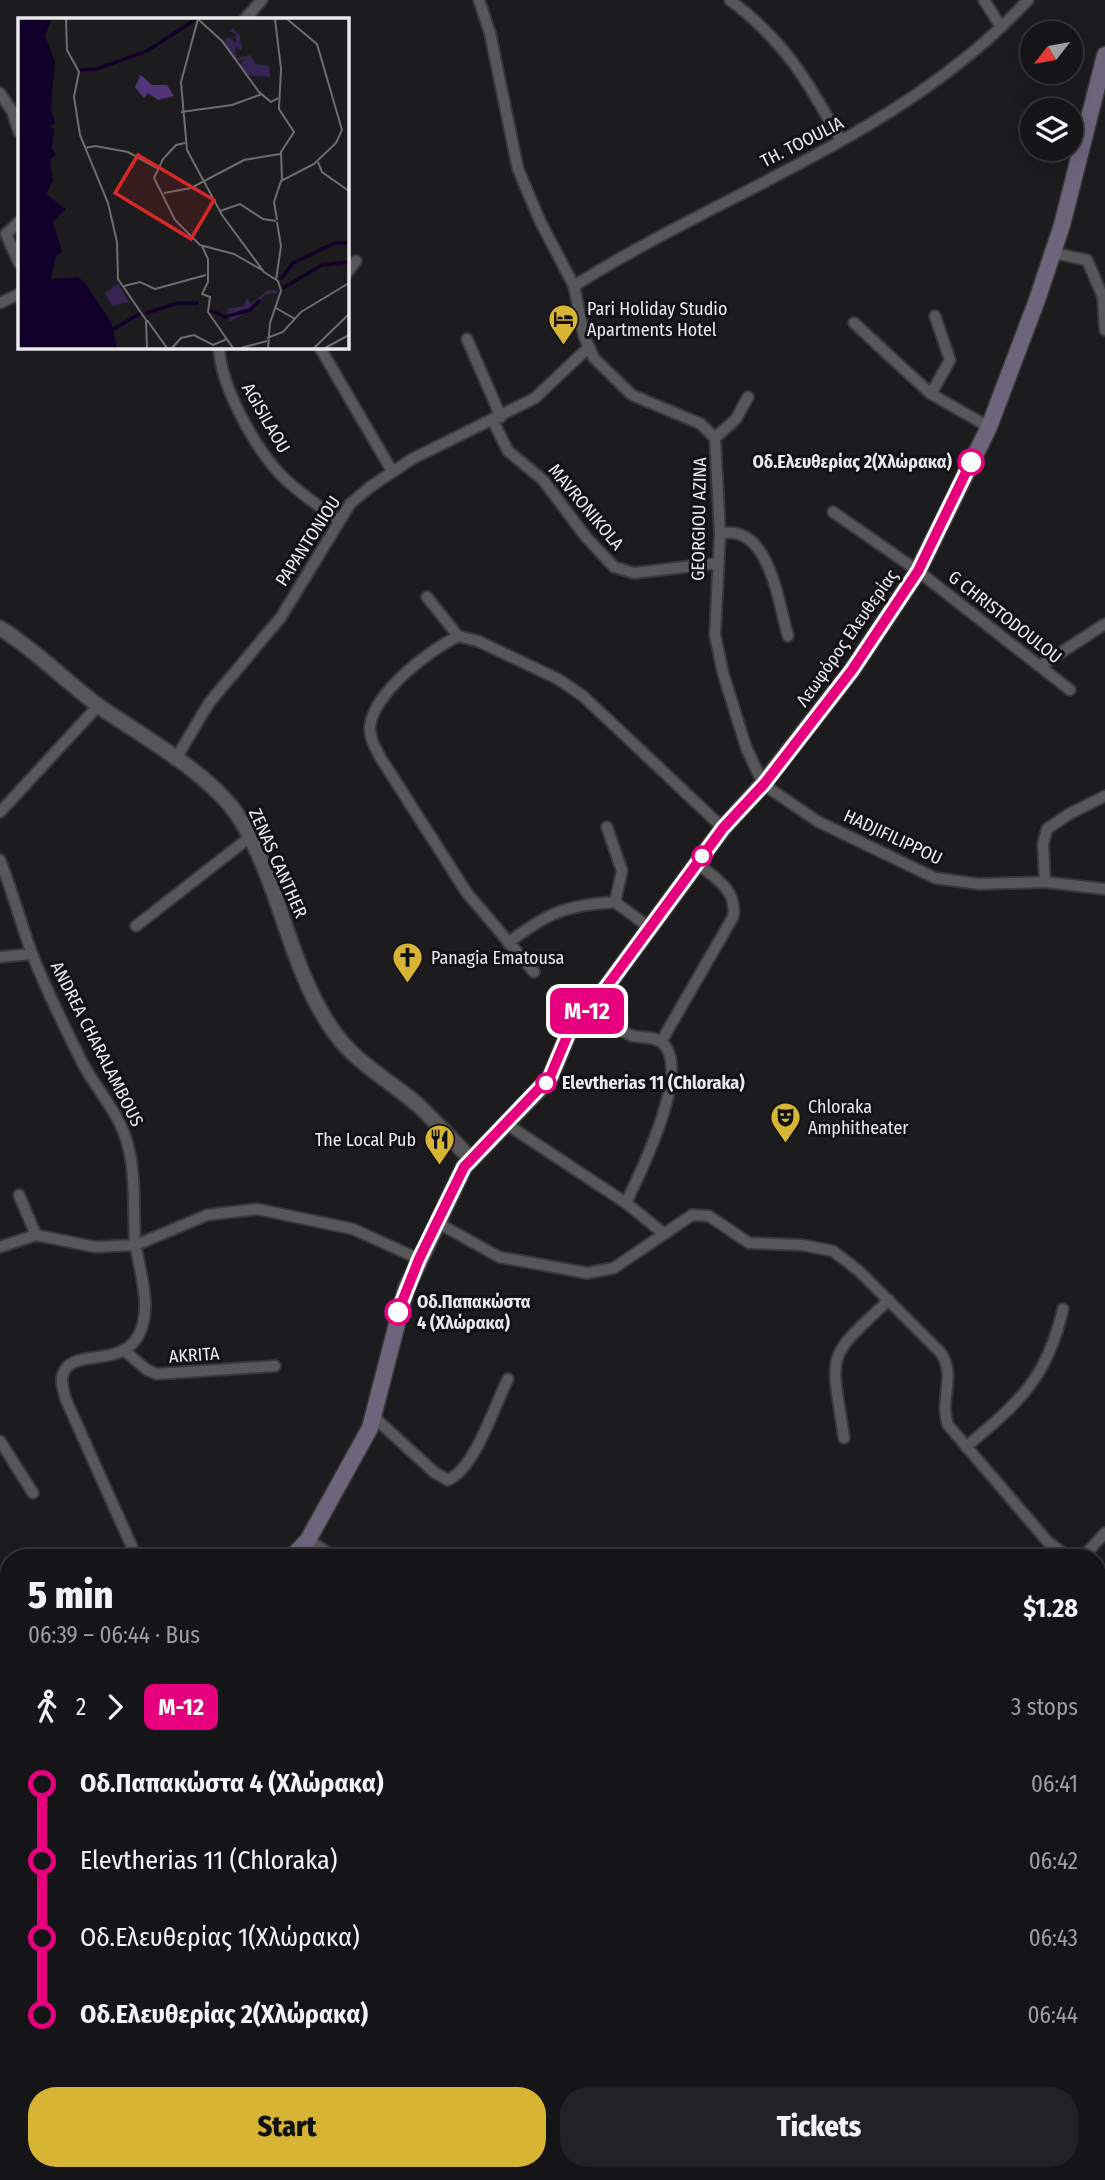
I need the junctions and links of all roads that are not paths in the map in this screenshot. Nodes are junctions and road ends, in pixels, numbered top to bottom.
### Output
1 (262, 0) edge
2 (479, 0) edge
3 (730, 0) edge
4 (984, 0) edge
5 (1028, 0) edge
6 (245, 18) edge
7 (1002, 27) junction
8 (1104, 65) edge
9 (0, 93) edge
10 (18, 129) edge
11 (841, 141) junction
12 (18, 223) edge
13 (1053, 253) junction
14 (18, 260) edge
15 (356, 261) dead end
16 (348, 271) edge
17 (574, 286) junction
18 (18, 294) edge
19 (0, 303) edge
20 (935, 316) dead end
21 (854, 323) dead end
22 (1105, 330) edge
23 (467, 339) dead end
24 (219, 348) edge
25 (320, 348) edge
26 (588, 348) junction
27 (930, 394) junction
28 (748, 397) dead end
29 (497, 419) junction
30 (989, 427) junction
31 (715, 438) junction
32 (392, 471) junction
33 (833, 512) dead end
34 (338, 520) junction
35 (720, 534) junction
36 (718, 563) junction
37 (918, 571) junction
38 (427, 597) dead end
39 (1105, 624) edge
40 (0, 628) edge
41 (458, 636) junction
42 (788, 636) dead end
43 (1040, 666) junction
44 (1070, 690) dead end
45 (98, 706) junction
46 (174, 760) junction
47 (764, 784) junction
48 (1105, 796) edge
49 (0, 812) edge
50 (607, 827) dead end
51 (723, 828) junction
52 (250, 837) junction
53 (0, 860) edge
54 (696, 863) junction
55 (1045, 882) junction
56 (1105, 889) edge
57 (615, 902) junction
58 (135, 926) dead end
59 (650, 928) junction
60 (508, 943) junction
61 (32, 954) junction
62 (0, 957) edge
63 (534, 972) dead end
64 (591, 1006) junction
65 (661, 1042) junction
66 (505, 1123) junction
67 (470, 1158) junction
68 (19, 1195) dead end
69 (626, 1203) junction
70 (438, 1223) junction
71 (663, 1233) junction
72 (36, 1235) junction
73 (136, 1245) junction
74 (0, 1247) edge
75 (419, 1259) junction
76 (890, 1300) junction
77 (1063, 1309) dead end
78 (124, 1350) junction
79 (275, 1366) dead end
80 (508, 1379) dead end
81 (374, 1417) junction
82 (844, 1438) dead end
83 (0, 1441) edge
84 (967, 1447) junction
85 (33, 1493) dead end
86 (1105, 1533) edge
87 (308, 1540) junction
88 (133, 1549) edge
89 (300, 1549) edge
90 (322, 1549) edge
91 (1058, 1549) edge
92 (1090, 1549) edge

1 - 6 street
2 - 17 street, GEORGIOU AZINA
3 - 11 street
4 - 7 street
5 - 7 street, TH. TOOULIA
7 - 11 street, TH. TOOULIA
8 - 13 main road, Λεωφόρος Ελευθερίας
9 - 10 street
11 - 17 street, TH. TOOULIA
12 - 14 street
13 - 22 street
13 - 30 main road, Λεωφόρος Ελευθερίας
15 - 16 street
17 - 26 street, GEORGIOU AZINA
18 - 19 street
20 - 27 street
21 - 27 street
23 - 29 street, MAVRONIKOLA
24 - 34 street, AGISILAOU
25 - 32 street
26 - 29 street, PAPANTONIOU
26 - 31 street, GEORGIOU AZINA
27 - 30 street
28 - 31 street
29 - 32 street, PAPANTONIOU
29 - 36 street, MAVRONIKOLA
30 - 37 main road, Λεωφόρος Ελευθερίας
31 - 35 street, GEORGIOU AZINA
32 - 34 street, PAPANTONIOU
33 - 37 street, G CHRISTODOULOU
34 - 46 street, PAPANTONIOU
35 - 36 street, GEORGIOU AZINA
35 - 42 street
36 - 47 street, GEORGIOU AZINA
37 - 43 street, G CHRISTODOULOU
37 - 47 main road, Λεωφόρος Ελευθερίας
38 - 41 street
39 - 43 street
40 - 45 street, ZENAS CANTHER
41 - 51 street
41 - 60 street
43 - 44 street, G CHRISTODOULOU
45 - 46 street, ZENAS CANTHER
45 - 49 street
46 - 52 street, ZENAS CANTHER
47 - 51 main road, Λεωφόρος Ελευθερίας
47 - 55 street, HADJIFILIPPOU
48 - 55 street
50 - 57 street
51 - 54 main road, Λεωφόρος Ελευθερίας
52 - 58 street
52 - 67 street, ZENAS CANTHER
53 - 61 street, ANDREA CHARALAMBOUS
54 - 59 main road, Λεωφόρος Ελευθερίας
54 - 65 street
55 - 56 street, HADJIFILIPPOU
57 - 59 street
57 - 60 street
59 - 64 main road, Λεωφόρος Ελευθερίας
60 - 63 street
61 - 62 street
61 - 73 street, ANDREA CHARALAMBOUS
64 - 65 street
64 - 66 main road, Λεωφόρος Ελευθερίας
65 - 69 street
66 - 67 main road, Λεωφόρος Ελευθερίας
66 - 69 street
67 - 70 main road, Λεωφόρος Ελευθερίας
68 - 72 street
69 - 71 street
70 - 71 street
70 - 75 main road, Λεωφόρος Ελευθερίας
71 - 76 street
72 - 73 street
72 - 74 street
73 - 75 street
73 - 78 street, ANDREA CHARALAMBOUS
75 - 81 main road, Λεωφόρος Ελευθερίας
76 - 82 street
76 - 84 street
77 - 84 street
78 - 79 street, AKRITA
78 - 88 street
80 - 81 street
81 - 87 main road, Λεωφόρος Ελευθερίας
83 - 85 street
84 - 91 street
86 - 92 street
87 - 89 main road, Λεωφόρος Ελευθερίας
87 - 90 street

